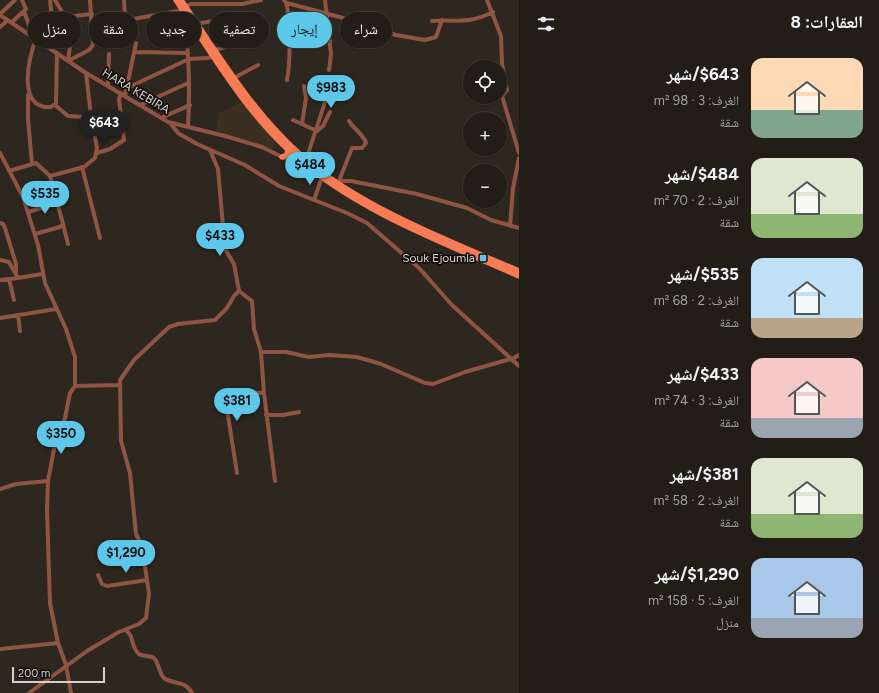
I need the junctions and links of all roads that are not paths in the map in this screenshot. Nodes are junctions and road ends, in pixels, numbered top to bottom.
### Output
1 (15, 0) edge
2 (22, 0) edge
3 (50, 0) edge
4 (55, 0) edge
5 (90, 0) edge
6 (124, 0) edge
7 (176, 0) edge
8 (181, 0) edge
9 (261, 0) edge
10 (325, 0) edge
11 (487, 0) edge
12 (286, 2) edge
13 (184, 8) junction
14 (51, 12) edge
15 (62, 12) edge
16 (92, 12) edge
17 (125, 12) edge
18 (187, 12) edge
19 (287, 12) edge
20 (320, 12) edge
21 (327, 12) edge
22 (493, 12) junction
23 (22, 14) junction
24 (0, 15) edge
25 (332, 15) edge
26 (138, 18) edge
27 (442, 20) junction
28 (10, 21) junction
29 (432, 21) dead end
30 (28, 23) edge
31 (0, 27) edge
32 (28, 30) edge
33 (201, 30) edge
34 (33, 48) edge
35 (50, 48) edge
36 (70, 48) edge
37 (91, 48) edge
38 (135, 48) edge
39 (229, 48) edge
40 (289, 48) edge
41 (331, 48) edge
42 (134, 52) junction
43 (57, 53) junction
44 (188, 53) junction
45 (215, 53) junction
46 (109, 54) dead end
47 (189, 58) junction
48 (68, 61) junction
49 (258, 65) dead end
50 (329, 70) dead end
51 (86, 73) junction
52 (234, 78) junction
53 (287, 80) dead end
54 (188, 83) junction
55 (326, 83) dead end
56 (108, 85) junction
57 (304, 86) dead end
58 (127, 88) junction
59 (28, 92) junction
60 (123, 94) junction
61 (55, 105) junction
62 (190, 105) junction
63 (140, 106) junction
64 (90, 112) junction
65 (330, 112) dead end
66 (81, 118) junction
67 (161, 118) junction
68 (263, 120) junction
69 (293, 120) dead end
70 (349, 121) dead end
71 (171, 124) junction
72 (302, 124) junction
73 (93, 126) junction
74 (188, 127) junction
75 (316, 130) junction
76 (288, 149) junction
77 (210, 150) junction
78 (0, 153) edge
79 (97, 153) junction
80 (296, 154) junction
81 (519, 154) edge
82 (282, 157) junction
83 (519, 158) edge
84 (302, 159) junction
85 (32, 164) junction
86 (82, 167) junction
87 (9, 171) junction
88 (50, 176) junction
89 (322, 177) junction
90 (338, 183) junction
91 (314, 200) junction
92 (57, 203) junction
93 (28, 212) junction
94 (0, 224) edge
95 (63, 224) junction
96 (414, 226) junction
97 (510, 226) junction
98 (519, 228) edge
99 (35, 234) junction
100 (100, 238) dead end
101 (68, 244) dead end
102 (0, 260) edge
103 (519, 271) edge
104 (16, 272) junction
105 (42, 274) junction
106 (519, 275) edge
107 (18, 278) junction
108 (9, 279) junction
109 (0, 280) edge
110 (239, 291) junction
111 (14, 300) dead end
112 (56, 309) junction
113 (18, 315) junction
114 (0, 318) edge
115 (20, 331) dead end
116 (261, 352) junction
117 (518, 356) edge
118 (510, 359) junction
119 (517, 365) edge
120 (119, 385) junction
121 (75, 386) junction
122 (264, 393) junction
123 (299, 412) dead end
124 (266, 415) junction
125 (237, 473) dead end
126 (275, 480) dead end
127 (48, 481) junction
128 (0, 489) edge
129 (98, 575) dead end
130 (148, 580) junction
131 (125, 630) junction
132 (58, 644) junction
133 (0, 649) edge
134 (66, 665) junction
135 (29, 693) edge
136 (72, 693) edge
137 (192, 693) edge

1 - 24 street
2 - 23 street
3 - 14 street
4 - 15 street
5 - 16 street
6 - 17 street
7 - 13 main road
8 - 13 main road
9 - 13 street
10 - 21 street
11 - 22 street
12 - 19 street
12 - 20 street
13 - 18 main road
13 - 26 street
13 - 44 street
13 - 45 main road
22 - 27 street
22 - 81 street
23 - 28 street
23 - 30 street
24 - 28 street, HARA KEBIRA
25 - 27 street
27 - 29 street
28 - 31 street
28 - 32 street, HARA KEBIRA
33 - 45 main road
34 - 59 street
35 - 43 street, HARA KEBIRA
36 - 48 street
37 - 48 street
38 - 42 street
39 - 45 street
40 - 53 street
41 - 50 street
42 - 44 street
42 - 58 street
43 - 48 street, HARA KEBIRA
43 - 61 street
44 - 47 street
45 - 47 street
45 - 52 main road
45 - 68 main road
46 - 56 street
47 - 54 street
47 - 58 street
48 - 51 street, HARA KEBIRA
49 - 52 street
51 - 56 street, HARA KEBIRA
51 - 64 street
52 - 68 main road
54 - 62 street
54 - 63 street
55 - 75 street
56 - 60 street, HARA KEBIRA
57 - 72 street
58 - 60 street
59 - 61 street
59 - 85 street
60 - 63 street, HARA KEBIRA
60 - 79 street
61 - 66 street
62 - 67 street
62 - 74 street
63 - 67 street, HARA KEBIRA
64 - 66 street
64 - 73 street
65 - 75 street
66 - 73 street
67 - 71 street, HARA KEBIRA
68 - 76 main road
68 - 80 main road
69 - 72 street
70 - 90 street
71 - 74 street, HARA KEBIRA
71 - 77 street
72 - 75 street
73 - 79 street
74 - 82 street, HARA KEBIRA
75 - 84 street
76 - 80 main road
76 - 82 main road
77 - 91 street
77 - 110 street
78 - 87 street
79 - 86 street
80 - 82 street, HARA KEBIRA
80 - 84 main road
82 - 84 street
83 - 97 street
84 - 89 main road
84 - 90 main road
85 - 87 street
85 - 88 street
86 - 88 street
86 - 100 street
87 - 93 street
88 - 92 street
89 - 90 main road
89 - 91 street
90 - 96 main road
90 - 97 street
91 - 118 street
92 - 93 street
92 - 95 street
93 - 99 street
94 - 104 street
95 - 99 street
95 - 101 street
96 - 103 main road
96 - 106 main road
97 - 98 street
99 - 105 street
102 - 104 street
104 - 107 street
105 - 107 street
105 - 112 street
107 - 108 street
108 - 109 street
108 - 111 street
110 - 116 street
110 - 120 street
112 - 113 street
112 - 121 street
113 - 114 street
113 - 115 street
116 - 118 street
116 - 122 street
117 - 118 street
117 - 119 street
118 - 119 street
120 - 121 street
120 - 130 street
121 - 127 street
122 - 124 street
122 - 125 street
123 - 124 street
124 - 126 street
127 - 128 street
127 - 132 street
129 - 130 street
130 - 131 street
131 - 134 street
131 - 137 street
132 - 133 street
132 - 134 street
134 - 135 street
134 - 136 street

